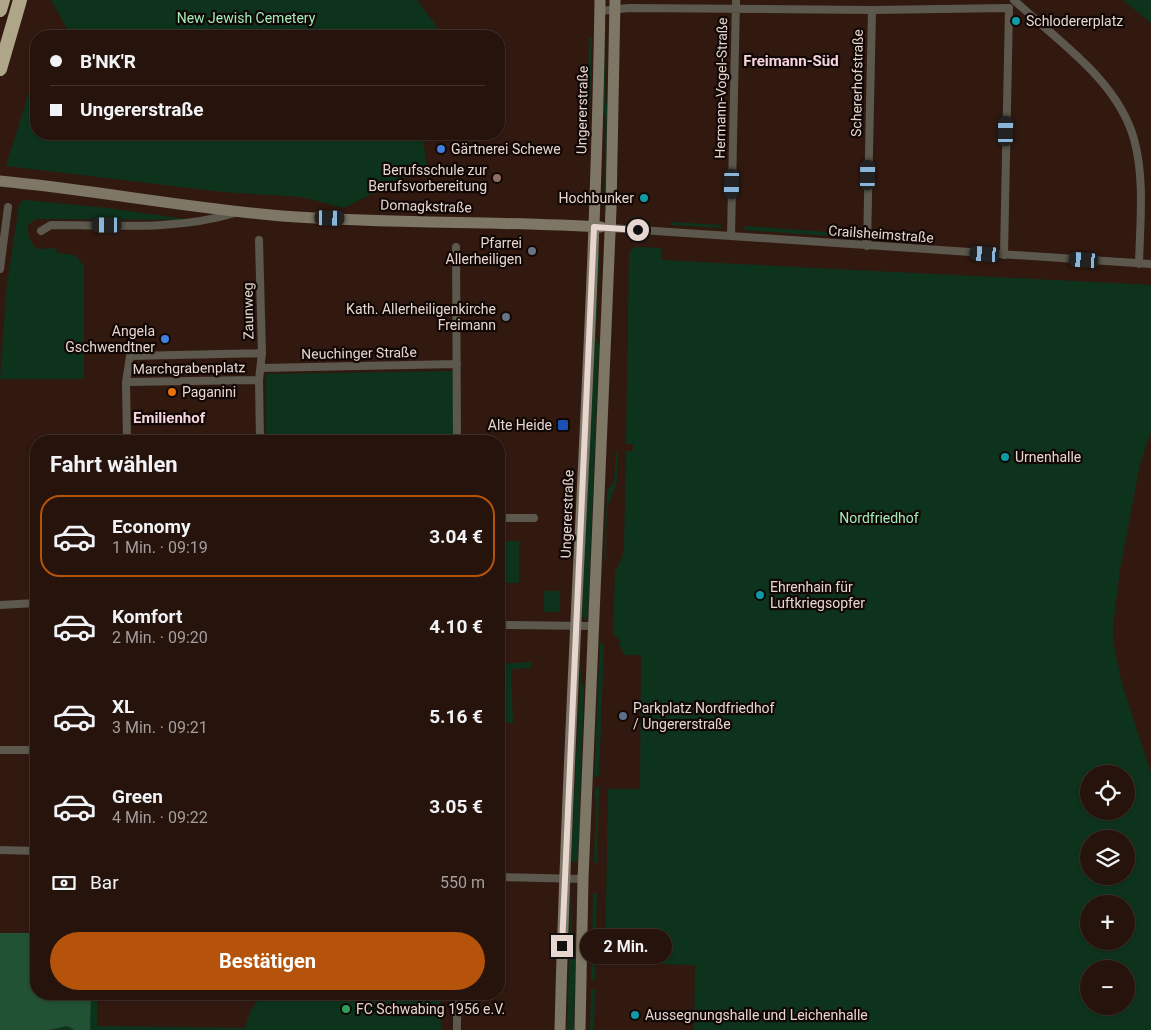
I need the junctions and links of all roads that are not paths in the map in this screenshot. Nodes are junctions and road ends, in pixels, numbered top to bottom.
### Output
1 (3, 0) edge
2 (20, 0) edge
3 (736, 0) edge
4 (1015, 1) edge
5 (615, 4) edge
6 (600, 6) edge
7 (1010, 8) junction
8 (735, 9) junction
9 (0, 10) edge
10 (872, 10) junction
11 (0, 69) edge
12 (4, 181) edge
13 (8, 207) dead end
14 (242, 212) junction
15 (594, 227) junction
16 (610, 228) junction
17 (41, 231) dead end
18 (731, 236) junction
19 (259, 240) dead end
20 (867, 246) junction
21 (456, 247) dead end
22 (1004, 255) junction
23 (1139, 264) junction
24 (1151, 264) edge
25 (0, 269) edge
26 (262, 353) junction
27 (457, 364) junction
28 (261, 368) junction
29 (260, 380) junction
30 (126, 382) junction
31 (127, 435) edge
32 (260, 435) edge
33 (457, 435) edge
34 (505, 518) edge
35 (534, 518) dead end
36 (30, 603) edge
37 (0, 605) edge
38 (577, 625) junction
39 (505, 626) edge
40 (594, 626) junction
41 (0, 750) edge
42 (30, 750) edge
43 (0, 850) edge
44 (30, 851) edge
45 (505, 877) edge
46 (564, 879) junction
47 (583, 879) junction
48 (457, 1000) edge
49 (457, 1030) edge
50 (560, 1030) edge
51 (580, 1030) edge

1 - 9 highway
2 - 11 highway
3 - 8 street, Hermann-Vogel-Straße
4 - 7 street
4 - 23 street
5 - 6 street
5 - 8 street
5 - 16 main road
6 - 15 main road, Ungererstraße
7 - 10 street
7 - 22 street
8 - 10 street
8 - 18 street, Hermann-Vogel-Straße
10 - 20 street, Schererhofstraße
12 - 14 main road, Domagkstraße
13 - 25 street
14 - 15 main road, Domagkstraße
14 - 17 street, Domagkstraße
15 - 16 main road, Domagkstraße
15 - 38 main road, Ungererstraße
16 - 18 street, Crailsheimstraße
16 - 40 main road
18 - 20 street, Crailsheimstraße
19 - 26 street, Zaunweg
20 - 22 street, Crailsheimstraße
21 - 27 street
22 - 23 street, Crailsheimstraße
23 - 24 street, Crailsheimstraße
26 - 28 street, Zaunweg
26 - 30 street, Marchgrabenplatz
27 - 28 street, Neuchinger Straße
27 - 33 street
28 - 29 street, Zaunweg
29 - 30 street, Marchgrabenplatz
29 - 32 street, Zaunweg
30 - 31 street
34 - 35 street
36 - 37 street
38 - 39 street
38 - 40 street
38 - 46 main road, Ungererstraße
40 - 47 main road
41 - 42 street
43 - 44 street
45 - 46 street
46 - 47 street
46 - 50 main road, Ungererstraße
47 - 51 main road
48 - 49 street

